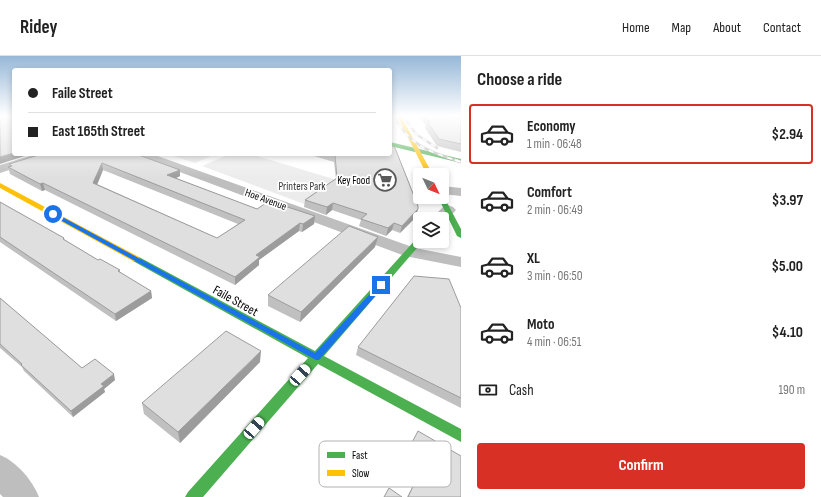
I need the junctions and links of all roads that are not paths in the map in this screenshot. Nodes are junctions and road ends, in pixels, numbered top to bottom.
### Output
1 (409, 137) edge
2 (392, 144) edge
3 (415, 149) junction
4 (42, 156) edge
5 (147, 156) edge
6 (461, 161) edge
7 (426, 168) edge
8 (0, 170) edge
9 (0, 185) edge
10 (449, 191) edge
11 (461, 192) edge
12 (443, 209) edge
13 (461, 236) edge
14 (413, 245) edge
15 (414, 248) edge
16 (422, 248) edge
17 (461, 262) edge
18 (316, 357) junction
19 (461, 436) edge
20 (0, 470) edge
21 (22, 497) edge
22 (193, 497) edge

1 - 3 street
2 - 3 street
3 - 6 street
3 - 7 street
4 - 8 street
5 - 14 street, Hoe Avenue
9 - 18 street, Faile Street
10 - 11 street
12 - 13 street
15 - 18 street
16 - 17 street, Hoe Avenue
18 - 19 street, Faile Street
18 - 22 street
20 - 21 street

